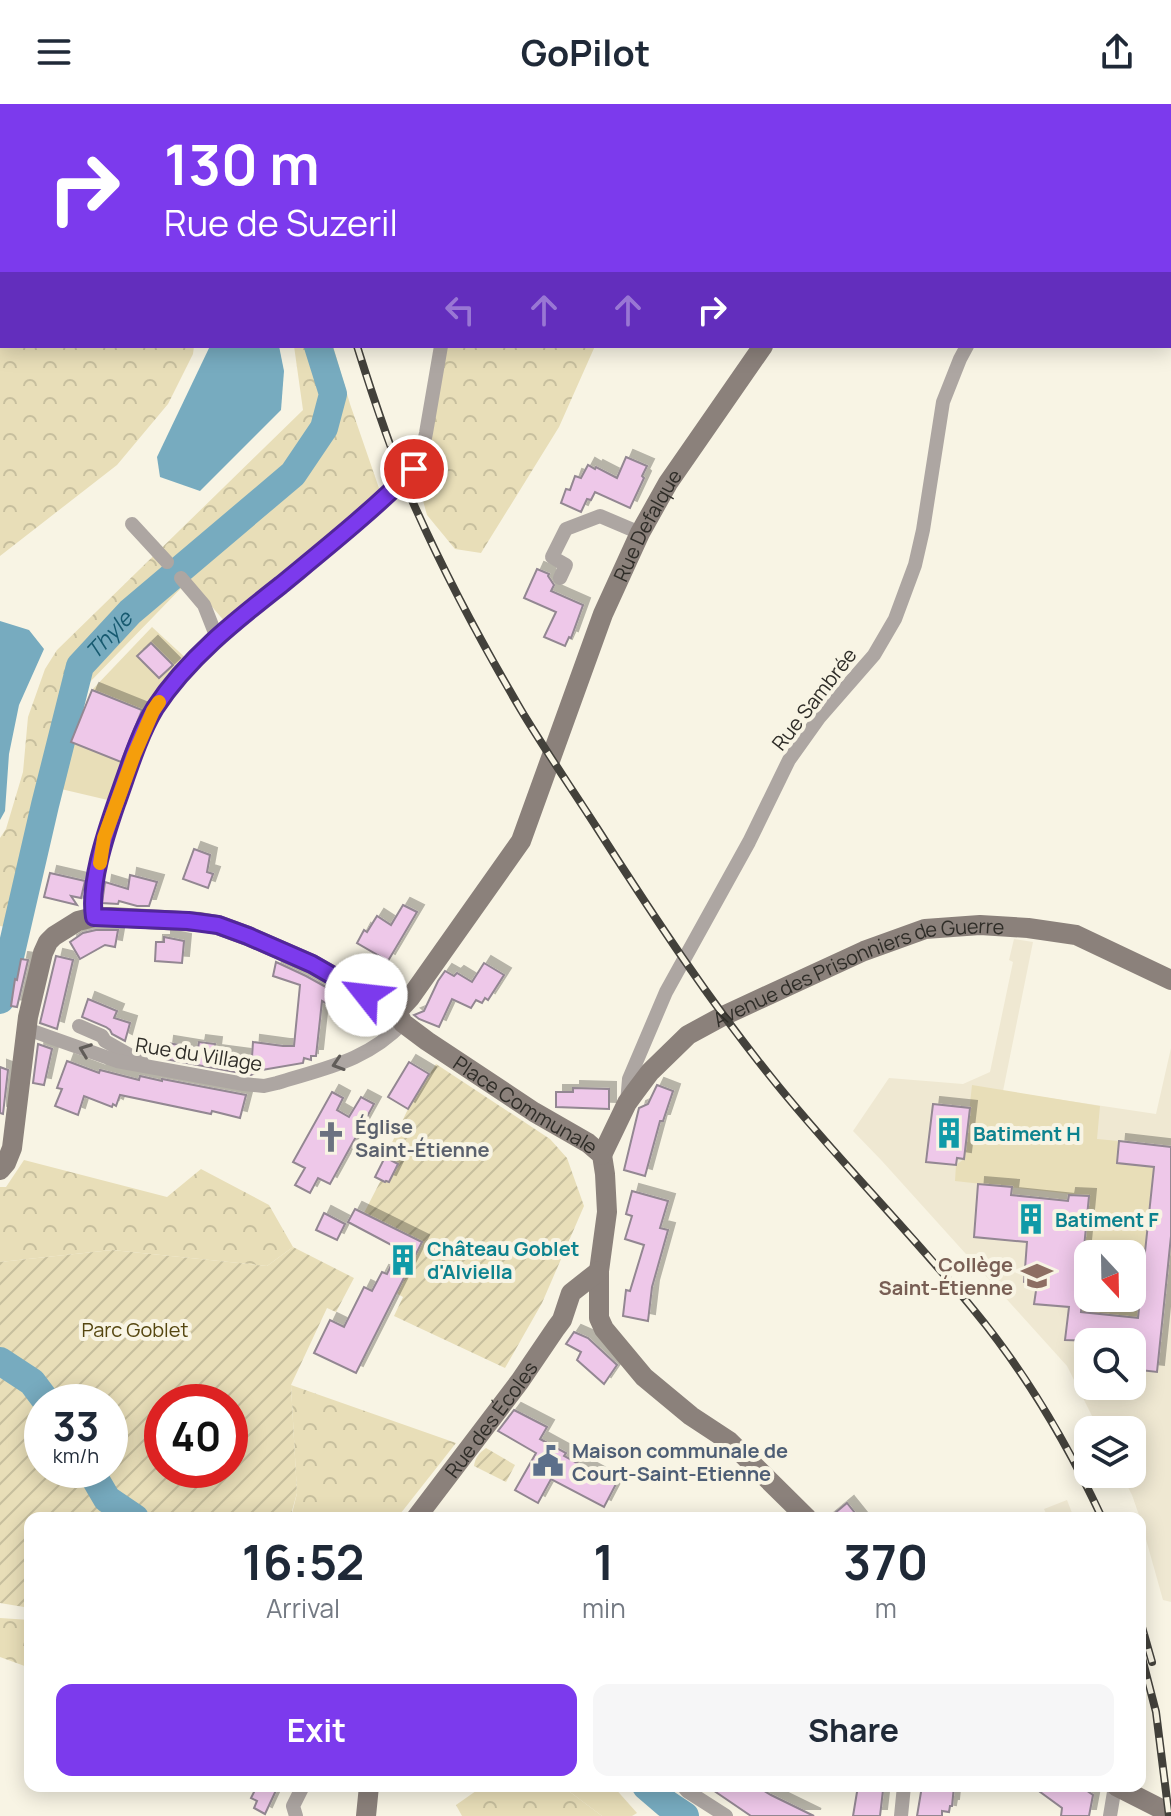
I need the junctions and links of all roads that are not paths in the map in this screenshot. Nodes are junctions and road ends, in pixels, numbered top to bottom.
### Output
1 (441, 348) edge
2 (762, 348) edge
3 (966, 348) edge
4 (132, 524) dead end
5 (640, 533) junction
6 (167, 562) dead end
7 (181, 578) dead end
8 (560, 578) dead end
9 (217, 638) junction
10 (94, 917) junction
11 (1171, 980) edge
12 (400, 1018) junction
13 (79, 1026) dead end
14 (27, 1029) junction
15 (149, 1067) junction
16 (627, 1103) junction
17 (602, 1155) junction
18 (0, 1170) edge
19 (599, 1271) junction
20 (599, 1318) junction
21 (562, 1320) junction
22 (423, 1512) edge
23 (801, 1512) edge
24 (300, 1792) edge
25 (364, 1792) edge
26 (689, 1792) edge
27 (903, 1792) edge
28 (1115, 1792) edge
29 (1128, 1792) edge
30 (1171, 1814) edge
31 (296, 1816) edge
32 (366, 1816) edge
33 (726, 1816) edge
34 (901, 1816) edge
35 (1110, 1816) edge

1 - 9 street
2 - 5 street, Rue Defalque
3 - 16 street, Rue Sambrée
4 - 6 street
5 - 8 street
5 - 12 street, Rue Defalque
7 - 9 street
9 - 10 street
10 - 12 street, Place Communale
10 - 14 street
11 - 16 street, Avenue des Prisonniers de Guerre
12 -> 15 street, Rue du Village
12 - 17 street, Place Communale
13 - 15 street
15 -> 14 street, Rue du Village
14 - 18 street
16 - 17 street, Avenue des Prisonniers de Guerre
17 - 19 street, Place Communale
19 - 20 street, Place Communale
19 - 21 street
20 - 21 street
20 - 23 street
21 - 22 street, Rue des Écoles
24 - 31 street
25 - 32 street
26 - 33 street
27 - 34 street
28 - 35 street
29 - 30 street

